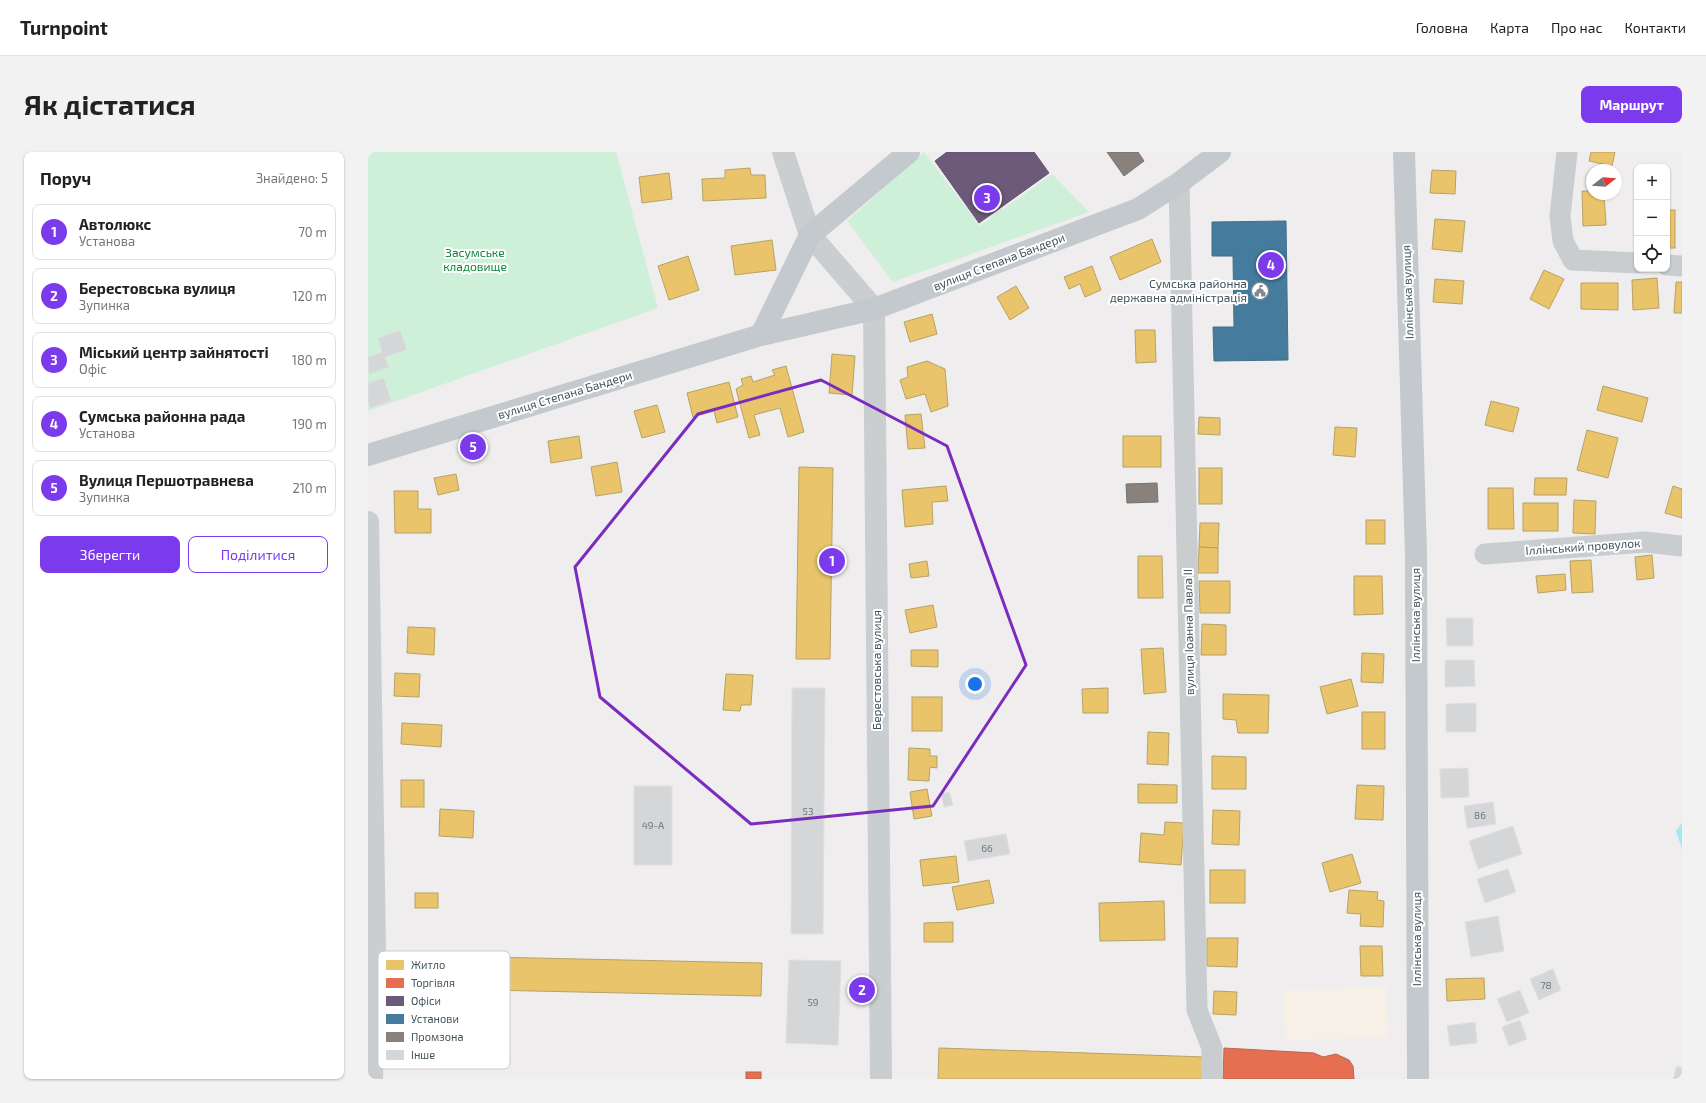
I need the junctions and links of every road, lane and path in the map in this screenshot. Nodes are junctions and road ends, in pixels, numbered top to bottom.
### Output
1 (783, 152) edge
2 (909, 152) edge
3 (1220, 152) edge
4 (1404, 152) edge
5 (1568, 152) edge
6 (1179, 183) junction
7 (810, 235) junction
8 (1634, 263) edge
9 (1670, 265) edge
10 (1682, 266) edge
11 (874, 309) junction
12 (761, 335) junction
13 (368, 455) edge
14 (368, 522) edge
15 (1682, 546) edge
16 (1485, 554) dead end
17 (370, 720) edge
18 (371, 905) edge
19 (372, 1079) edge
20 (881, 1079) edge
21 (1212, 1079) edge
22 (1418, 1079) edge

1 - 7 street
2 - 7 main road
3 - 6 main road, вулиця Степана Бандери
4 - 22 main road, Іллінська вулиця
5 - 8 street
6 - 11 main road, вулиця Степана Бандери
6 - 21 street, вулиця Іоанна Павла II
7 - 11 street
7 - 12 main road
9 - 10 street
11 - 12 main road, вулиця Степана Бандери
11 - 20 street, Берестовська вулиця
12 - 13 main road, вулиця Степана Бандери
14 - 17 street
15 - 16 street, Іллінський провулок
17 - 18 street
18 - 19 street

